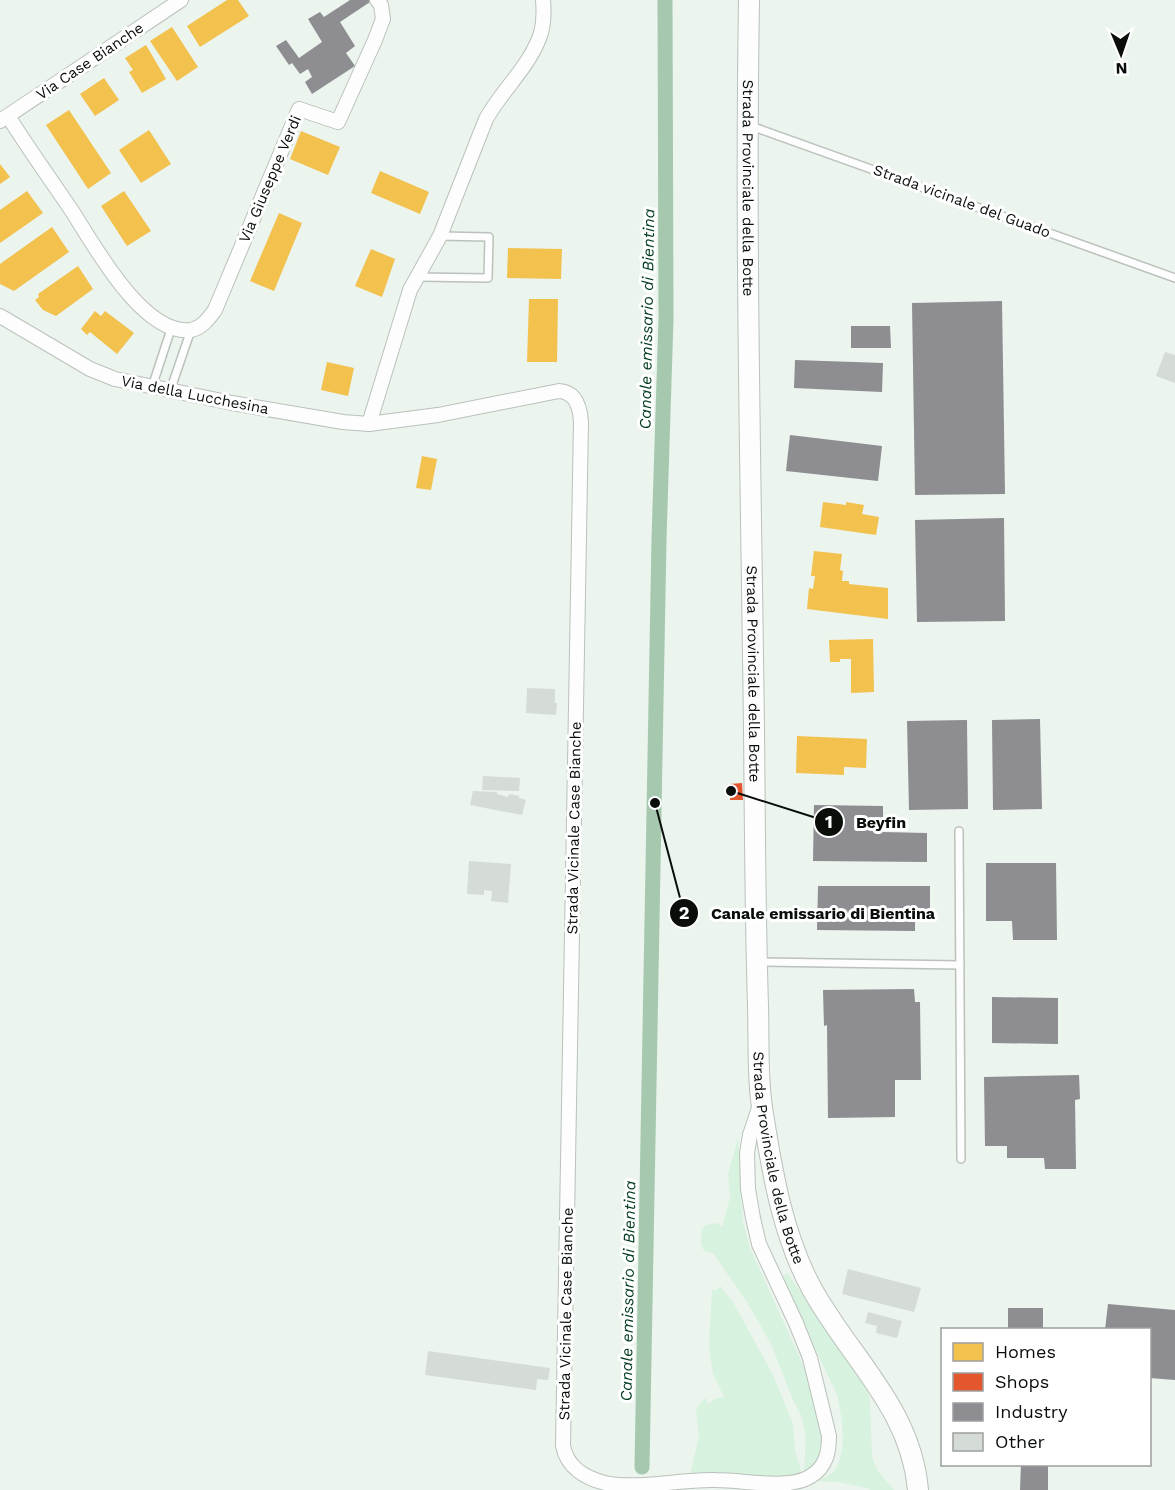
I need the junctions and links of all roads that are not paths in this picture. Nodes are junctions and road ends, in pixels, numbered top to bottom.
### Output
1 (181, 0) edge
2 (377, 0) edge
3 (543, 0) edge
4 (749, 0) edge
5 (4, 118) edge
6 (749, 125) junction
7 (440, 236) junction
8 (416, 277) junction
9 (1175, 278) edge
10 (0, 316) edge
11 (172, 327) junction
12 (191, 330) junction
13 (152, 387) junction
14 (170, 391) junction
15 (369, 424) junction
16 (959, 831) dead end
17 (756, 962) junction
18 (960, 965) junction
19 (761, 1102) junction
20 (961, 1159) dead end
21 (918, 1490) edge

1 - 5 street, Via Case Bianche
2 - 12 street, Via Giuseppe Verdi
3 - 7 street
4 - 6 main road, Strada Provinciale della Botte
5 - 11 street
6 - 9 lane, Strada vicinale del Guado
6 - 17 main road, Strada Provinciale della Botte
7 - 8 street
7 - 8 lane
8 - 15 street
10 - 13 street, Via della Lucchesina
11 - 12 street
11 - 13 lane
12 - 14 lane
13 - 14 street, Via della Lucchesina
14 - 15 street, Via della Lucchesina
15 - 19 street, Strada Vicinale Case Bianche
16 - 18 lane
17 - 18 lane
17 - 19 main road, Strada Provinciale della Botte
18 - 20 lane
19 - 21 main road, Strada Provinciale della Botte

